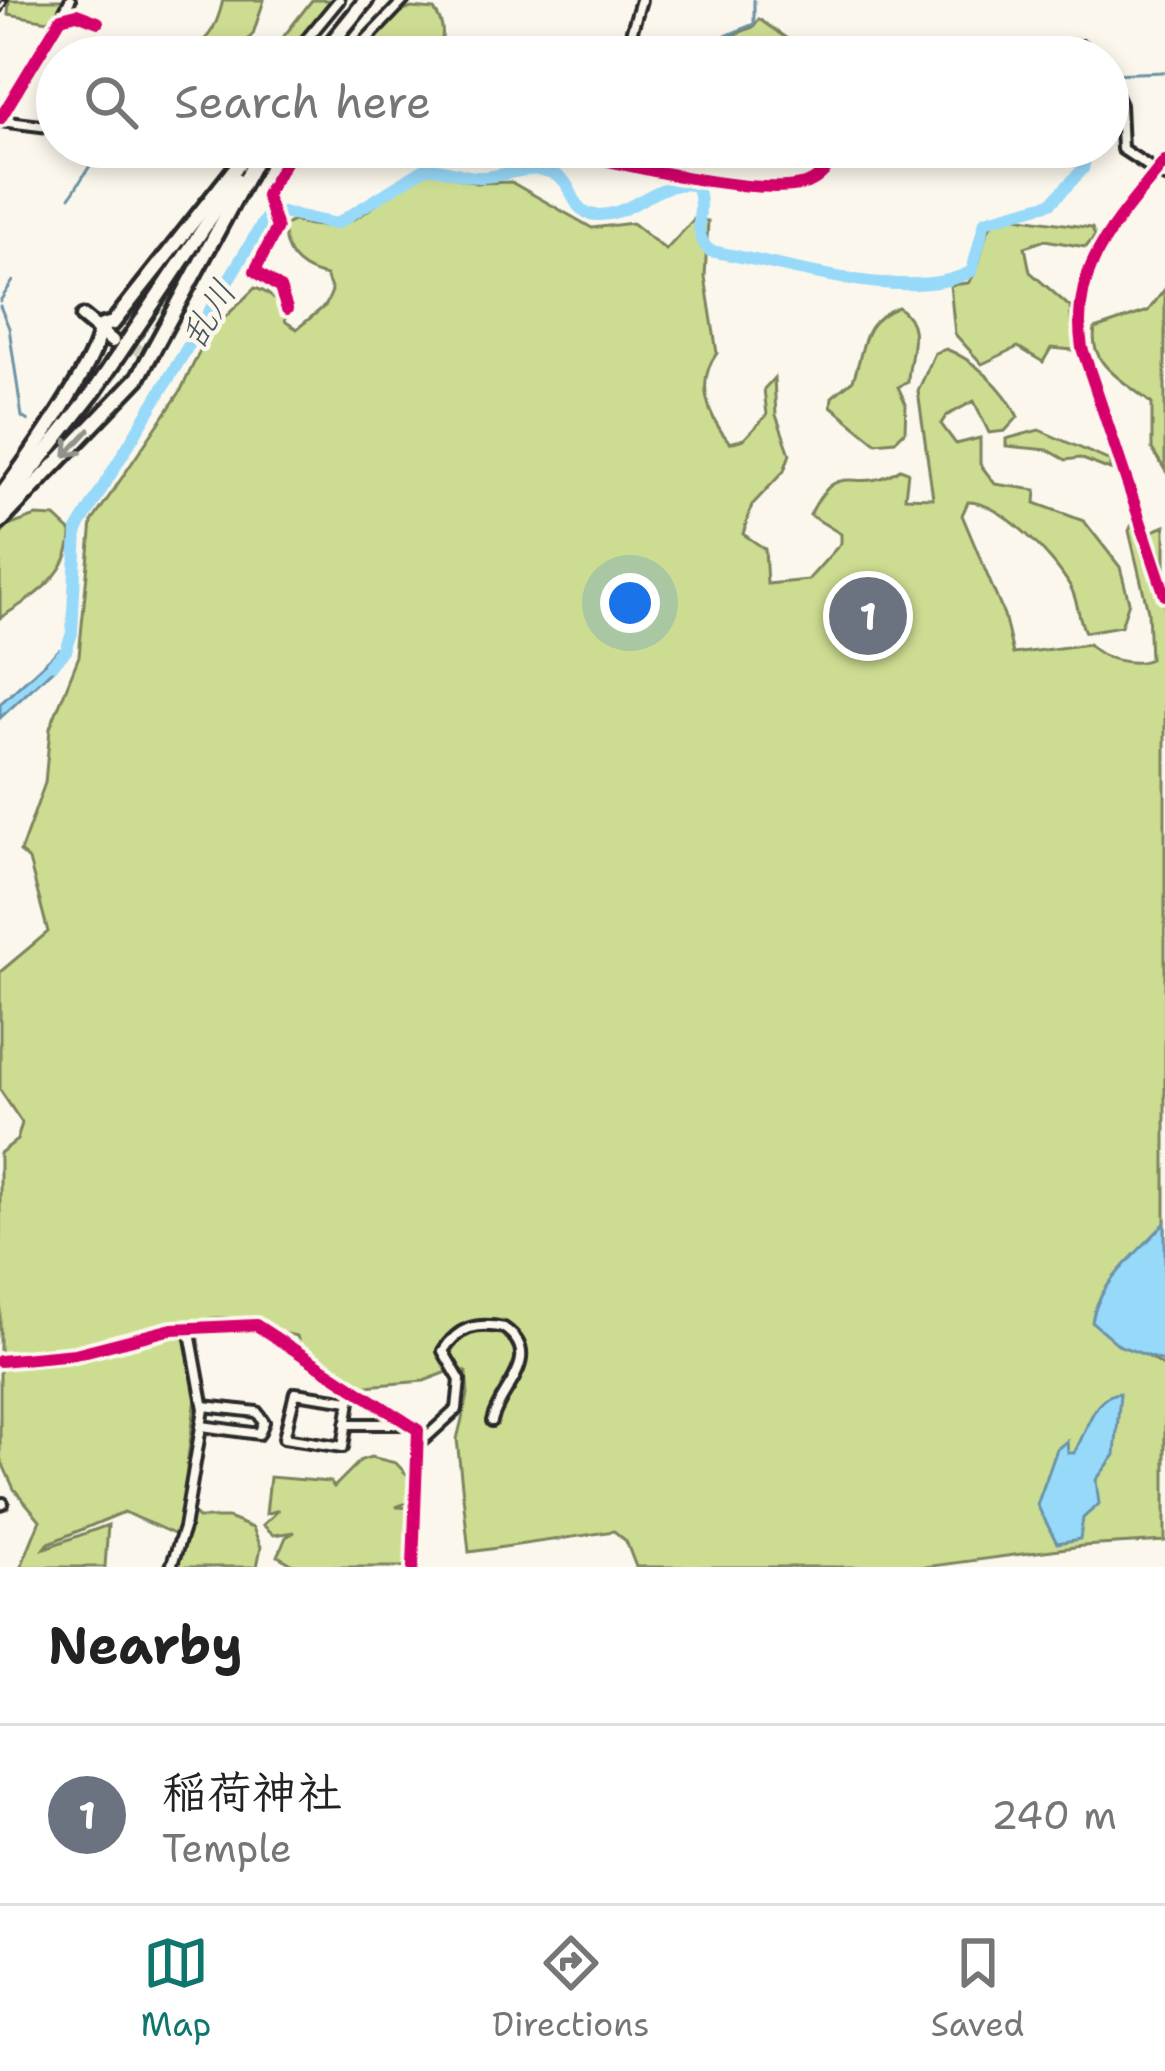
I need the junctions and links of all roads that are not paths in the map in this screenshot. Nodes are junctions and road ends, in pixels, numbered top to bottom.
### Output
1 (70, 0) edge
2 (339, 0) edge
3 (366, 0) edge
4 (404, 0) edge
5 (641, 0) edge
6 (62, 18) junction
7 (98, 22) dead end
8 (51, 36) edge
9 (309, 36) edge
10 (337, 36) edge
11 (370, 36) edge
12 (630, 36) edge
13 (36, 61) edge
14 (0, 120) edge
15 (36, 125) edge
16 (1129, 154) edge
17 (1165, 161) edge
18 (240, 168) edge
19 (244, 168) edge
20 (244, 168) edge
21 (281, 168) edge
22 (658, 168) edge
23 (818, 168) edge
24 (1161, 175) edge
25 (286, 309) dead end
26 (84, 316) dead end
27 (101, 328) junction
28 (130, 348) junction
29 (0, 497) edge
30 (0, 511) edge
31 (0, 522) edge
32 (1165, 596) edge
33 (189, 1328) junction
34 (0, 1361) edge
35 (352, 1388) junction
36 (350, 1401) junction
37 (204, 1406) junction
38 (492, 1421) dead end
39 (346, 1424) junction
40 (409, 1424) junction
41 (202, 1426) junction
42 (422, 1441) junction
43 (171, 1567) edge
44 (413, 1567) edge

1 - 6 street
2 - 9 street
3 - 10 highway
4 - 11 street
5 - 12 street
6 - 7 street
6 - 8 street
13 - 14 street
14 - 15 street
16 - 24 street
17 - 24 street
18 - 27 highway
19 - 28 highway
20 - 28 highway
21 - 25 street
22 - 23 street
24 - 32 street
26 - 27 highway
27 - 28 highway
27 - 29 highway
28 - 30 highway
28 -> 31 highway
33 - 34 street
33 - 35 street
33 - 37 street
35 - 36 street
35 - 40 street
36 - 39 street
36 - 39 street
37 - 41 street
37 - 41 street
38 - 42 street
39 - 40 street
40 - 42 street
41 - 43 street
42 - 44 street

